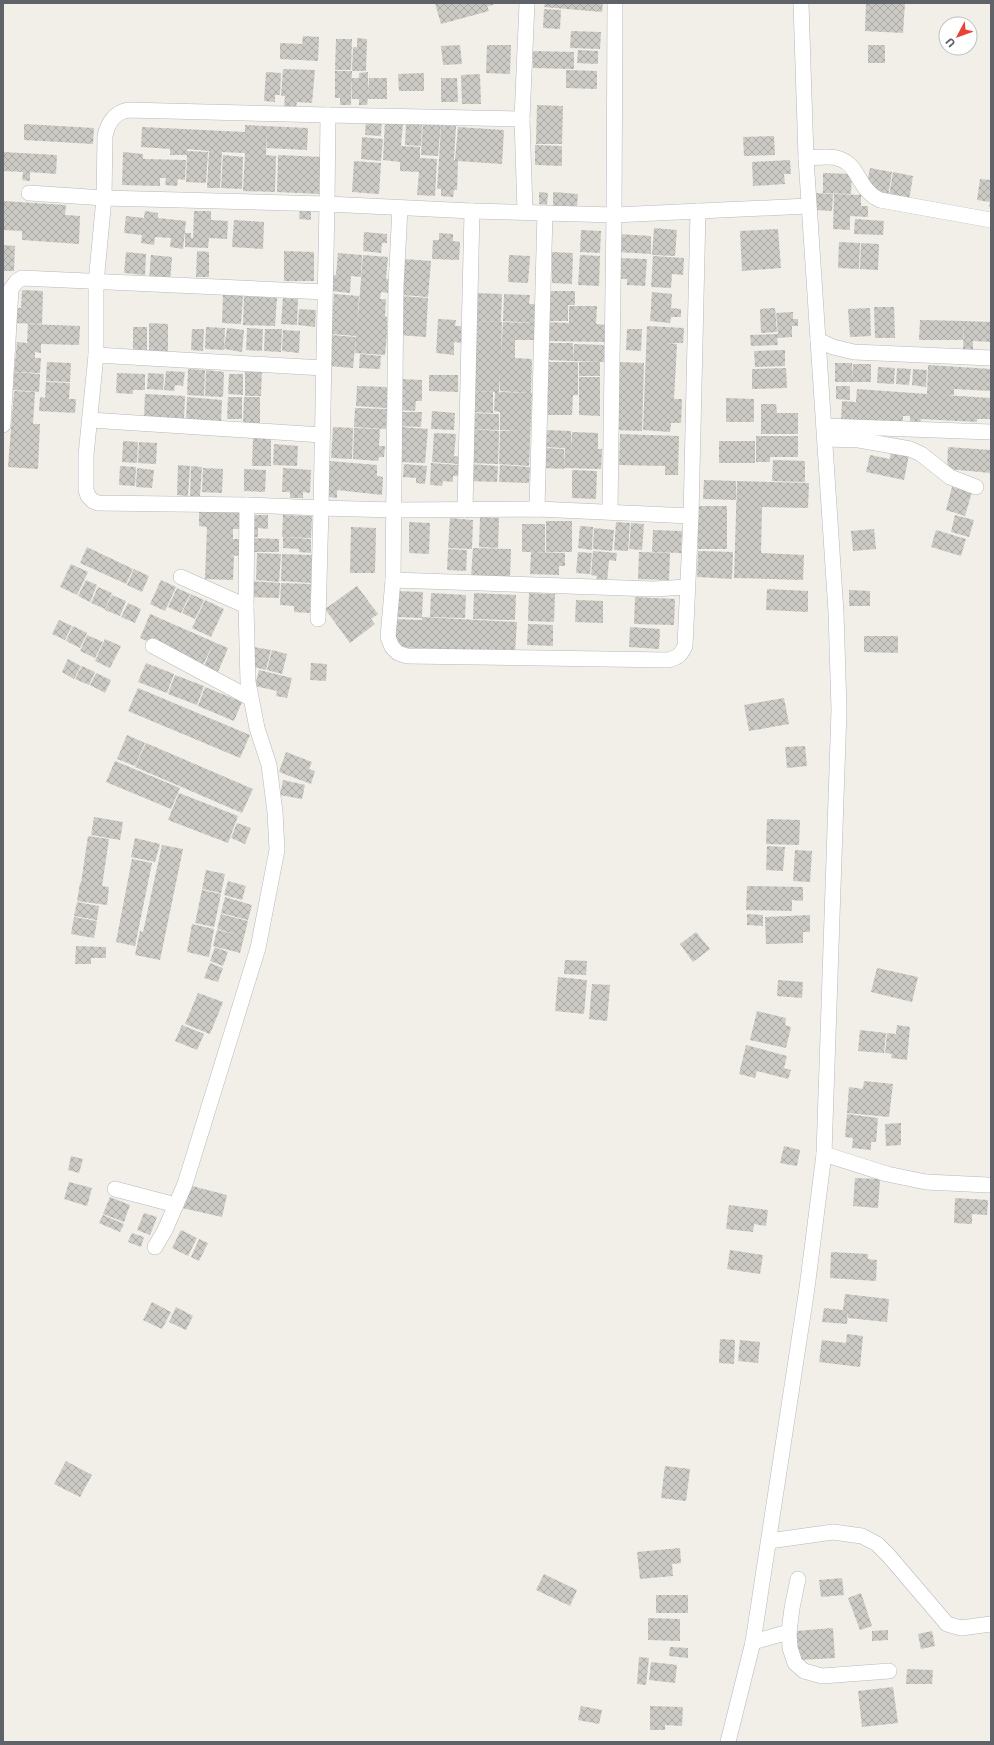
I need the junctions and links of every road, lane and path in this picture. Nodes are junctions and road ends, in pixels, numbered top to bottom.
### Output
1 (527, 3) edge
2 (615, 3) edge
3 (801, 3) edge
4 (328, 115) junction
5 (522, 119) junction
6 (806, 158) junction
7 (29, 193) dead end
8 (104, 198) junction
9 (327, 204) junction
10 (808, 206) junction
11 (400, 208) junction
12 (472, 211) junction
13 (698, 211) junction
14 (525, 212) junction
15 (545, 213) junction
16 (614, 215) junction
17 (991, 220) edge
18 (96, 283) junction
19 (325, 292) junction
20 (818, 340) junction
21 (96, 355) junction
22 (991, 358) edge
23 (323, 368) junction
24 (90, 420) junction
25 (3, 425) edge
26 (824, 432) junction
27 (991, 432) edge
28 (322, 434) junction
29 (976, 487) dead end
30 (247, 506) junction
31 (321, 508) junction
32 (537, 509) junction
33 (394, 510) junction
34 (465, 510) junction
35 (610, 512) junction
36 (691, 516) junction
37 (181, 577) dead end
38 (393, 580) junction
39 (687, 587) junction
40 (246, 606) junction
41 (318, 619) dead end
42 (153, 646) dead end
43 (250, 698) junction
44 (824, 1154) junction
45 (988, 1185) dead end
46 (116, 1189) dead end
47 (176, 1205) junction
48 (155, 1247) dead end
49 (769, 1541) junction
50 (798, 1579) dead end
51 (991, 1624) edge
52 (789, 1632) junction
53 (753, 1642) junction
54 (889, 1671) dead end
55 (728, 1742) edge

1 - 5 street
2 - 16 street
3 - 6 street
4 - 5 street
4 - 8 street
4 - 9 street
5 - 14 street
6 - 10 street
6 - 17 street
7 - 8 street
8 - 9 street
8 - 18 street
9 - 11 street
9 - 19 street
10 - 13 street
10 - 20 street
11 - 12 street
11 - 33 street
12 - 14 street
12 - 34 street
13 - 16 street
13 - 36 street
14 - 15 street
15 - 16 street
15 - 32 street
16 - 35 street
18 - 19 street
18 - 21 street
18 - 25 street
19 - 23 street
20 - 22 street
20 - 26 street
21 - 23 street
21 - 24 street
23 - 28 street
24 - 28 street
24 - 30 street
26 - 27 street
26 - 29 street
26 - 44 street
28 - 31 street
30 - 31 street
30 - 40 street
31 - 33 street
31 - 41 street
32 - 34 street
32 - 35 street
33 - 34 street
33 - 38 street
35 - 36 street
36 - 39 street
37 - 40 street
38 - 39 street
38 - 39 street
40 - 43 street
42 - 43 street
43 - 47 street
44 - 45 street
44 - 49 street
46 - 47 street
47 - 48 street
49 - 51 street
49 - 53 street
50 - 52 street
52 - 53 street
52 - 54 street
53 - 55 street

